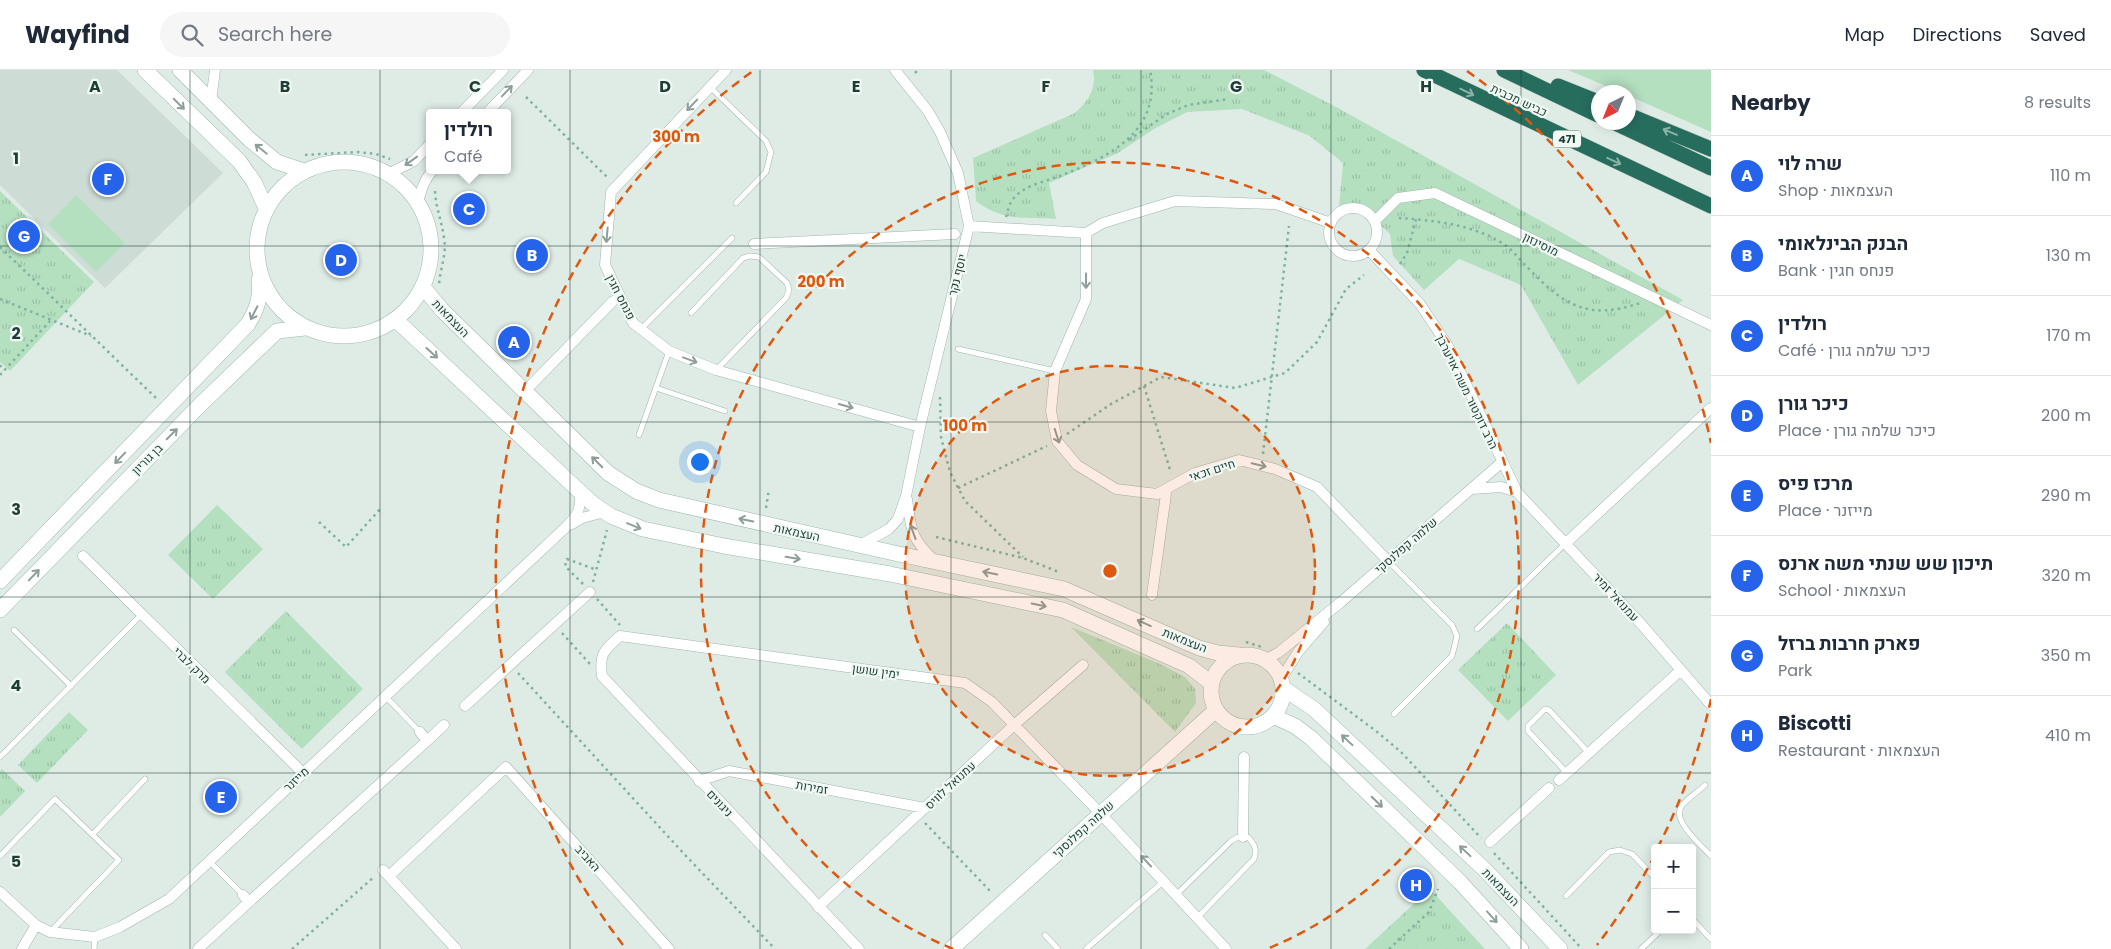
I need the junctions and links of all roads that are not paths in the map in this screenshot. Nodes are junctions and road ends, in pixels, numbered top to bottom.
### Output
1 (145, 70) edge
2 (180, 70) edge
3 (215, 70) edge
4 (528, 70) edge
5 (726, 70) edge
6 (895, 70) edge
7 (1424, 70) edge
8 (1504, 70) edge
9 (1521, 70) edge
10 (499, 71) edge
11 (710, 87) junction
12 (1591, 99) edge
13 (211, 101) junction
14 (465, 109) edge
15 (491, 109) edge
16 (1591, 113) edge
17 (1636, 118) edge
18 (1630, 130) edge
19 (426, 148) edge
20 (1711, 149) edge
21 (1711, 168) edge
22 (304, 171) junction
23 (388, 174) junction
24 (430, 174) edge
25 (1648, 176) junction
26 (418, 203) junction
27 (736, 203) dead end
28 (1711, 206) edge
29 (266, 208) junction
30 (1711, 210) edge
31 (1375, 222) junction
32 (1331, 223) junction
33 (969, 226) junction
34 (1086, 233) junction
35 (955, 234) dead end
36 (732, 238) dead end
37 (754, 244) dead end
38 (1369, 250) junction
39 (258, 266) junction
40 (423, 287) junction
41 (613, 301) dead end
42 (690, 313) dead end
43 (396, 320) junction
44 (1711, 326) edge
45 (306, 328) junction
46 (641, 329) junction
47 (958, 348) dead end
48 (670, 351) junction
49 (716, 370) junction
50 (1055, 371) junction
51 (531, 385) dead end
52 (656, 388) junction
53 (1711, 408) edge
54 (725, 410) dead end
55 (920, 427) junction
56 (639, 435) dead end
57 (1502, 462) junction
58 (1472, 489) junction
59 (580, 492) junction
60 (1517, 492) junction
61 (1166, 494) dead end
62 (906, 496) junction
63 (608, 514) junction
64 (565, 528) junction
65 (1566, 543) junction
66 (860, 546) junction
67 (82, 556) dead end
68 (1388, 561) junction
69 (936, 562) junction
70 (0, 581) edge
71 (590, 592) road end
72 (1152, 595) dead end
73 (1341, 602) junction
74 (0, 610) edge
75 (141, 615) junction
76 (1477, 629) dead end
77 (14, 630) dead end
78 (1239, 655) junction
79 (1266, 659) junction
80 (1083, 666) dead end
81 (1681, 670) junction
82 (602, 676) joint
83 (1211, 683) junction
84 (1282, 683) junction
85 (71, 686) junction
86 (385, 695) junction
87 (1711, 705) edge
88 (465, 706) dead end
89 (1216, 710) junction
90 (1394, 714) dead end
91 (1273, 716) junction
92 (444, 725) dead end
93 (1014, 725) junction
94 (420, 732) joint
95 (427, 741) junction
96 (0, 745) edge
97 (6, 751) junction
98 (1589, 753) junction
99 (0, 757) edge
100 (1244, 757) dead end
101 (303, 772) junction
102 (1567, 773) junction
103 (145, 779) dead end
104 (699, 780) junction
105 (1559, 780) dead end
106 (1705, 785) dead end
107 (1549, 788) dead end
108 (921, 811) junction
109 (1100, 813) junction
110 (93, 834) junction
111 (1243, 837) junction
112 (1490, 842) dead end
113 (0, 856) edge
114 (1711, 856) edge
115 (209, 861) junction
116 (1651, 874) edge
117 (1164, 881) junction
118 (0, 892) edge
119 (1176, 894) junction
120 (1566, 896) dead end
121 (246, 898) junction
122 (818, 907) junction
123 (1198, 917) junction
124 (1696, 923) edge
125 (36, 925) junction
126 (50, 932) junction
127 (1045, 934) dead end
128 (1657, 934) edge
129 (95, 937) junction
130 (1711, 939) edge
131 (22, 949) edge
132 (94, 949) edge
133 (198, 949) edge
134 (456, 949) edge
135 (669, 949) edge
136 (859, 949) edge
137 (951, 949) edge
138 (1058, 949) edge
139 (1086, 949) edge
140 (1226, 949) edge
141 (1521, 949) edge
142 (1560, 949) edge
143 (1641, 949) edge

1 -> 29 main road
2 - 13 main road
3 - 13 street
15 -> 4 street
5 - 11 street, פנחס חגין
6 - 33 street, יוסף נקר
7 -> 25 highway, כביש מכבית / 471
8 - 16 highway, כביש מכבית
9 - 12 highway
10 - 14 street
11 - 27 lane
11 -> 46 street, פנחס חגין
22 -> 13 main road
20 -> 17 highway
18 - 21 highway
19 -> 23 street
22 - 23 main road
22 - 29 main road
23 - 26 main road
24 - 26 street
25 - 28 highway, כביש מכבית / 471
25 - 30 highway
26 - 40 main road
29 - 39 main road
31 - 32 street
31 - 38 street
31 - 44 street, מוסינזון
32 - 34 street
32 - 38 street
33 - 34 street
33 - 55 street, יוסף נקר
34 -> 50 street, חיים זכאי
35 - 37 street
36 - 46 lane
38 - 57 street, הרב דוקטור משה אויערבך
39 - 45 main road
39 -> 70 main road, בן גוריון
40 - 43 main road
66 -> 40 main road, העצמאות
41 - 51 street
42 - 49 lane
43 - 45 main road
43 -> 59 main road, העצמאות
74 -> 45 main road, בן גוריון
46 - 48 street, פנחס חגין
47 - 50 lane
48 -> 49 street, פנחס חגין
48 - 52 lane
49 -> 55 street, פנחס חגין
50 -> 68 street, חיים זכאי
52 - 54 lane
52 - 56 lane
53 - 65 street
55 - 62 street, יוסף נקר
57 - 58 street, שלמה קפלנסקי
57 - 60 street, הרב דוקטור משה אויערבך
58 - 60 street
58 - 68 street, שלמה קפלנסקי
59 - 63 main road, העצמאות
59 - 64 street, מייזנר
60 - 65 street, עמנואל זמיר
61 - 72 street
62 - 66 street, יוסף נקר
69 -> 62 street, יוסף נקר
63 - 64 street, מייזנר
63 -> 83 main road, העצמאות
64 - 86 street, מייזנר
65 - 76 lane
65 - 81 street, עמנואל זמיר
66 - 69 main road, העצמאות
67 - 75 street, מרק לברי
68 - 73 street, שלמה קפלנסקי
68 - 90 lane
78 -> 69 main road, העצמאות
71 - 88 street
73 - 79 street, שלמה קפלנסקי
73 - 84 street, שלמה קפלנסקי
75 - 85 lane
75 - 101 street, מרק לברי
77 - 85 lane
78 - 79 main road
78 - 83 main road
79 - 84 main road
80 - 93 street, עמנואל לוויס
81 - 87 street, עמנואל זמיר
81 - 98 street
82 - 93 street, ימין שושן
82 - 104 street, ניגונים
83 - 89 main road
84 - 91 main road
142 -> 84 main road, העצמאות
85 - 97 lane
86 - 94 lane
86 - 101 street, מייזנר
89 - 91 main road
89 - 109 main road, שלמה קפלנסקי
91 -> 141 main road
92 - 95 street
93 - 108 street, עמנואל לוויס
93 - 109 street, ימין שושן
94 - 95 street
95 - 121 street
96 - 97 lane
97 - 99 lane
98 - 102 street
98 - 102 lane
100 - 111 street
101 - 115 street, מייזנר
102 - 105 street
103 - 110 lane
104 - 108 street, זמירות
104 - 122 street, ניגונים
106 - 114 lane
107 - 112 street
108 - 122 street, עמנואל לוויס
117 -> 109 street, ימין שושן
109 - 137 main road, שלמה קפלנסקי
110 - 113 lane
110 - 126 lane
111 - 119 lane
111 - 123 lane
115 - 121 lane
115 - 129 street, מייזנר
116 - 120 lane
117 - 119 street, ימין שושן
117 - 139 lane
118 - 125 street, מייזנר
119 - 123 street, ימין שושן
121 - 133 street
122 - 136 street, ניגונים
123 - 140 street, ימין שושן
124 - 130 lane
125 - 126 street, מייזנר
125 - 131 street
126 - 129 street, מייזנר
127 - 138 lane
128 - 143 lane
129 - 132 lane
134 - 135 street, האביב

